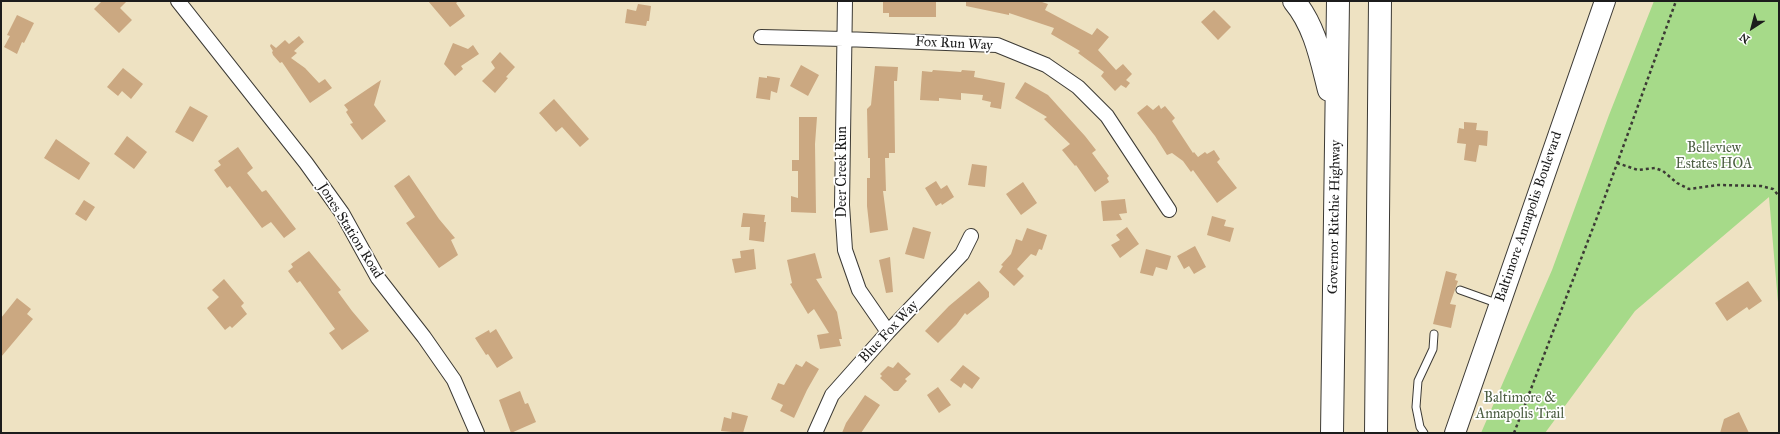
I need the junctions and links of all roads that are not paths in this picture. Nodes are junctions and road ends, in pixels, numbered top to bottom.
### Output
1 (178, 1) edge
2 (845, 1) edge
3 (1294, 1) edge
4 (1338, 1) edge
5 (1380, 1) edge
6 (1605, 1) edge
7 (761, 37) dead end
8 (844, 39) junction
9 (1336, 124) junction
10 (1169, 210) dead end
11 (972, 236) dead end
12 (1460, 290) dead end
13 (1499, 304) junction
14 (888, 332) junction
15 (1434, 334) dead end
16 (476, 433) edge
17 (815, 433) edge
18 (1332, 433) edge
19 (1376, 433) edge
20 (1424, 433) edge
21 (1455, 433) edge

1 - 16 street, Jones Station Road
2 - 8 street, Deer Creek Run
3 - 9 highway
4 - 9 highway, Governor Ritchie Highway
5 - 19 highway
6 - 13 street, Baltimore Annapolis Boulevard
7 - 8 street, Fox Run Way
8 - 10 street, Fox Run Way
8 - 14 street, Deer Creek Run
9 - 18 highway, Governor Ritchie Highway
11 - 14 street, Blue Fox Way
12 - 13 lane
13 - 21 street, Baltimore Annapolis Boulevard
14 - 17 street, Blue Fox Way
15 - 20 lane

